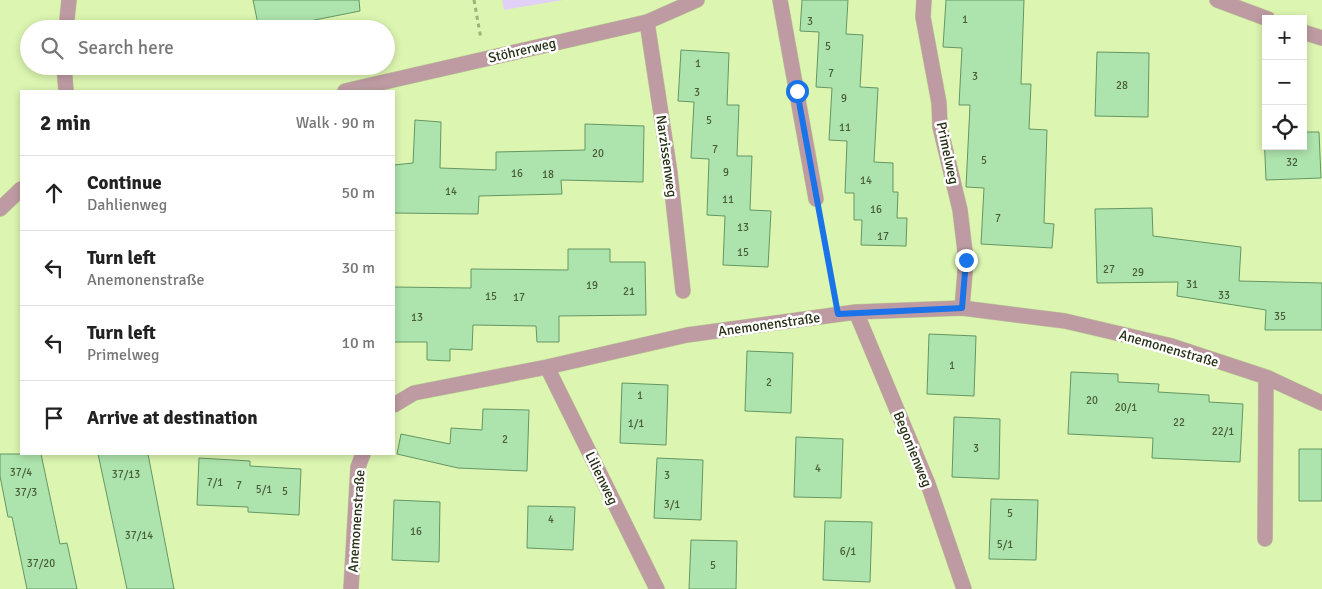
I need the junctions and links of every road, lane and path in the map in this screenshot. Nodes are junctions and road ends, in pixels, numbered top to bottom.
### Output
1 (69, 0) edge
2 (474, 0) edge
3 (697, 0) edge
4 (780, 0) edge
5 (924, 0) edge
6 (1217, 0) edge
7 (1262, 17) edge
8 (67, 20) edge
9 (647, 22) junction
10 (1307, 33) edge
11 (1322, 38) edge
12 (484, 59) junction
13 (65, 75) edge
14 (66, 90) edge
15 (349, 90) edge
16 (20, 190) edge
17 (816, 199) joint
18 (0, 209) edge
19 (683, 291) dead end
20 (962, 308) junction
21 (856, 312) junction
22 (838, 314) junction
23 (547, 367) junction
24 (1266, 377) junction
25 (1322, 402) edge
26 (395, 405) edge
27 (363, 455) edge
28 (1265, 540) dead end
29 (351, 589) edge
30 (657, 589) edge
31 (964, 589) edge

1 - 8 street
2 - 12 path
3 - 9 street, Stöhrerweg
4 - 17 street
5 - 20 street, Primelweg
6 - 7 street
9 - 12 street, Stöhrerweg
9 - 19 street, Narzissenweg
10 - 11 street
12 - 15 street, Stöhrerweg
13 - 14 street
16 - 18 street
17 - 22 path
20 - 21 street, Anemonenstraße
20 - 24 street, Anemonenstraße
21 - 22 street, Anemonenstraße
21 - 31 street, Begonienweg
22 - 23 street, Anemonenstraße
23 - 26 street, Anemonenstraße
23 - 30 street, Lilienweg
24 - 25 street, Anemonenstraße
24 - 28 street
27 - 29 street, Anemonenstraße

